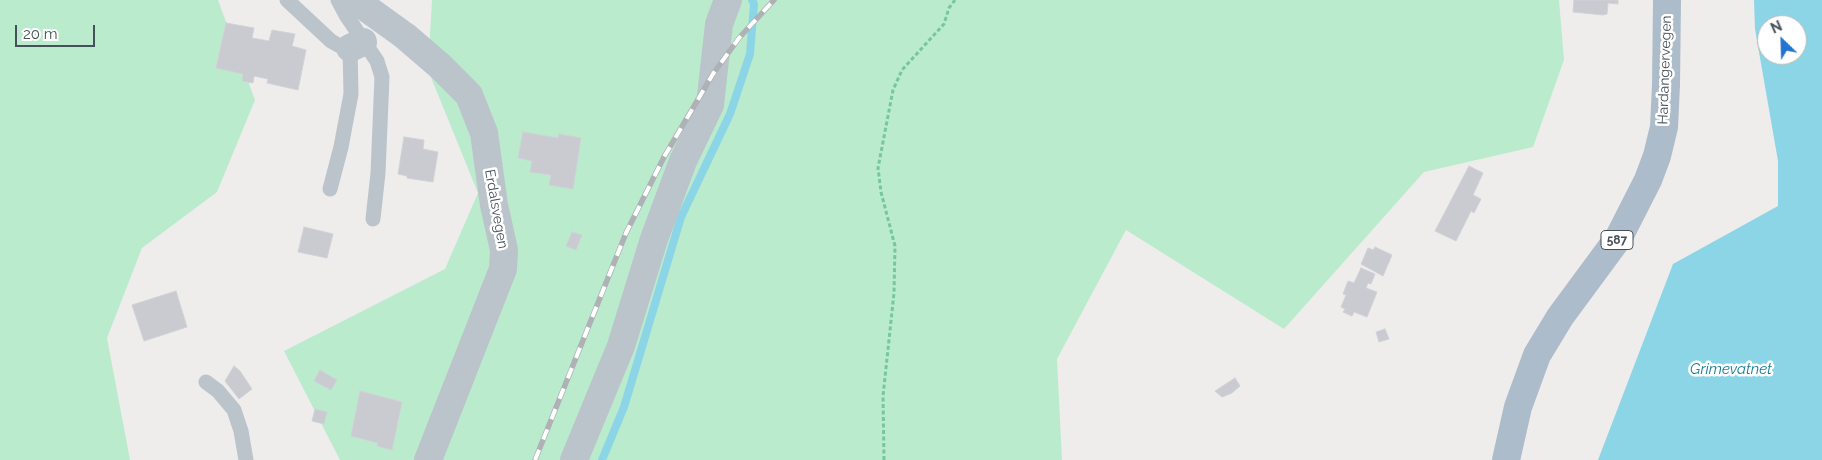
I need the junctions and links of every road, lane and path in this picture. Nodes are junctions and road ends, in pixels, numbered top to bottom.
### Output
1 (287, 0) edge
2 (338, 0) edge
3 (356, 0) edge
4 (728, 0) edge
5 (955, 0) edge
6 (1666, 0) edge
7 (357, 45) junction
8 (330, 189) dead end
9 (373, 219) dead end
10 (206, 382) dead end
11 (246, 460) edge
12 (428, 460) edge
13 (574, 460) edge
14 (884, 460) edge
15 (1506, 460) edge

1 - 7 lane
2 - 7 lane
3 - 12 street, Erdalsvegen
4 - 13 street
5 - 14 path
6 - 15 main road, Hardangervegen / 587
7 - 8 lane
7 - 9 lane
10 - 11 lane

